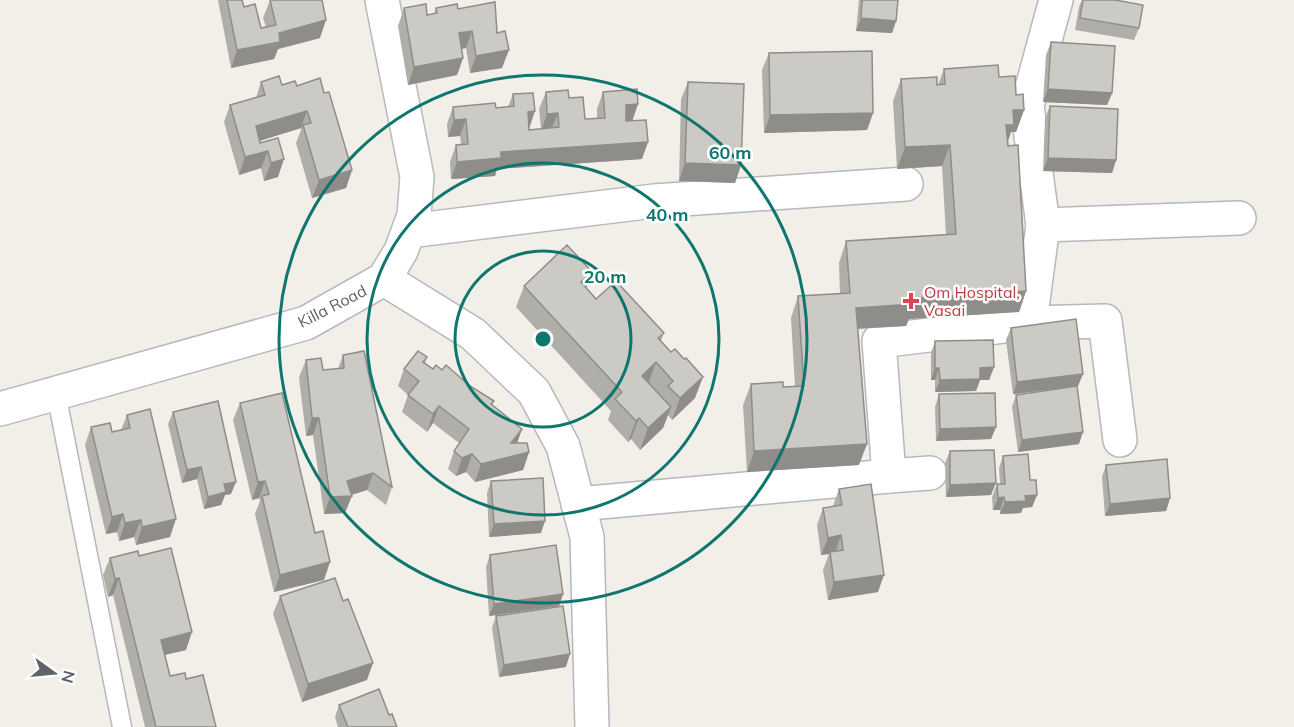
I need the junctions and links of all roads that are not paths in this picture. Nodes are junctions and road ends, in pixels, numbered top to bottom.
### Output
1 (382, 0) edge
2 (1056, 0) edge
3 (906, 184) dead end
4 (1239, 218) dead end
5 (1043, 225) junction
6 (409, 231) junction
7 (384, 279) junction
8 (1030, 323) junction
9 (56, 393) junction
10 (0, 409) edge
11 (1120, 440) dead end
12 (930, 473) dead end
13 (889, 476) junction
14 (579, 504) junction
15 (123, 727) edge
16 (592, 727) edge

1 - 6 street, Killa Road
2 - 5 street
3 - 6 street
4 - 5 street
5 - 8 street
6 - 7 street, Killa Road
7 - 9 street, Killa Road
7 - 14 street
8 - 11 street
8 - 13 street
9 - 10 street, Killa Road
9 - 15 lane
12 - 13 street
13 - 14 street
14 - 16 street

